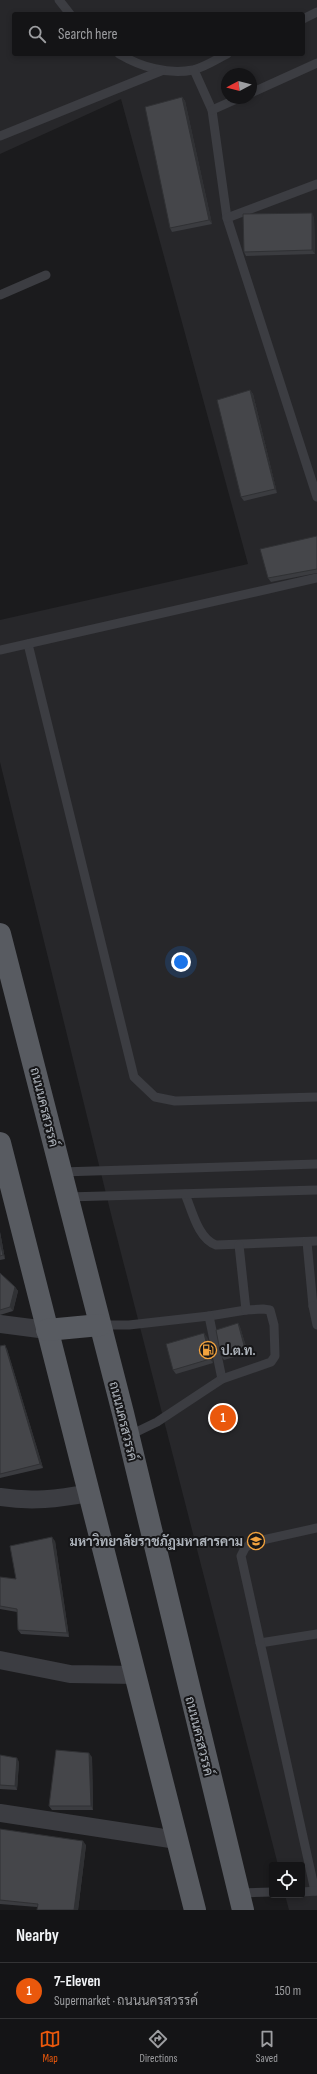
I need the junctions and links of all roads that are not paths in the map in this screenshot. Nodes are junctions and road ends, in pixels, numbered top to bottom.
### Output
1 (59, 0) edge
2 (68, 12) edge
3 (317, 12) edge
4 (305, 18) edge
5 (122, 56) edge
6 (223, 56) edge
7 (317, 63) edge
8 (194, 70) junction
9 (161, 71) junction
10 (257, 90) edge
11 (226, 104) edge
12 (212, 110) junction
13 (0, 136) edge
14 (317, 184) edge
15 (227, 218) junction
16 (46, 275) dead end
17 (0, 295) edge
18 (317, 497) edge
19 (317, 578) edge
20 (28, 644) junction
21 (0, 650) edge
22 (0, 934) edge
23 (317, 1097) edge
24 (0, 1143) edge
25 (317, 1164) edge
26 (62, 1172) junction
27 (317, 1190) edge
28 (185, 1194) junction
29 (66, 1197) junction
30 (317, 1241) edge
31 (307, 1242) junction
32 (238, 1245) junction
33 (315, 1306) edge
34 (246, 1310) junction
35 (209, 1316) junction
36 (0, 1324) edge
37 (100, 1325) junction
38 (317, 1325) edge
39 (47, 1330) junction
40 (222, 1379) junction
41 (128, 1436) junction
42 (89, 1493) junction
43 (0, 1497) edge
44 (317, 1528) edge
45 (317, 1634) edge
46 (260, 1643) junction
47 (0, 1660) edge
48 (136, 1675) junction
49 (0, 1813) edge
50 (177, 1840) junction
51 (316, 1891) edge
52 (305, 1892) edge
53 (269, 1893) edge
54 (240, 1901) edge
55 (195, 1910) edge

1 - 2 lane
3 - 4 lane
5 - 9 lane
6 - 8 lane
7 - 10 lane
8 - 9 lane
8 - 12 lane
9 - 13 lane
11 - 12 lane
12 - 15 lane
14 - 15 lane
15 - 18 lane
16 - 17 lane
19 - 20 lane
20 - 21 lane
20 - 23 lane
22 - 26 main road, ถนนนครสวรรค์
24 - 39 main road
25 - 26 lane
26 - 29 main road, ถนนนครสวรรค์
27 - 28 lane
28 - 29 lane
28 - 32 lane
29 - 37 main road, ถนนนครสวรรค์
30 - 31 lane
31 - 32 lane
31 - 33 lane
32 - 34 lane
33 - 38 lane
34 - 35 lane
34 - 40 lane
35 - 37 lane
35 - 40 lane
36 - 39 street
37 - 39 main road
37 - 41 main road, ถนนนครสวรรค์
39 - 42 main road
40 - 41 lane
41 - 54 main road, ถนนนครสวรรค์
42 - 43 street
42 - 48 main road
44 - 46 lane
45 - 46 lane
46 - 51 lane
47 - 48 street
48 - 50 main road
49 - 50 street
50 - 55 main road
51 - 52 lane
53 - 54 lane

